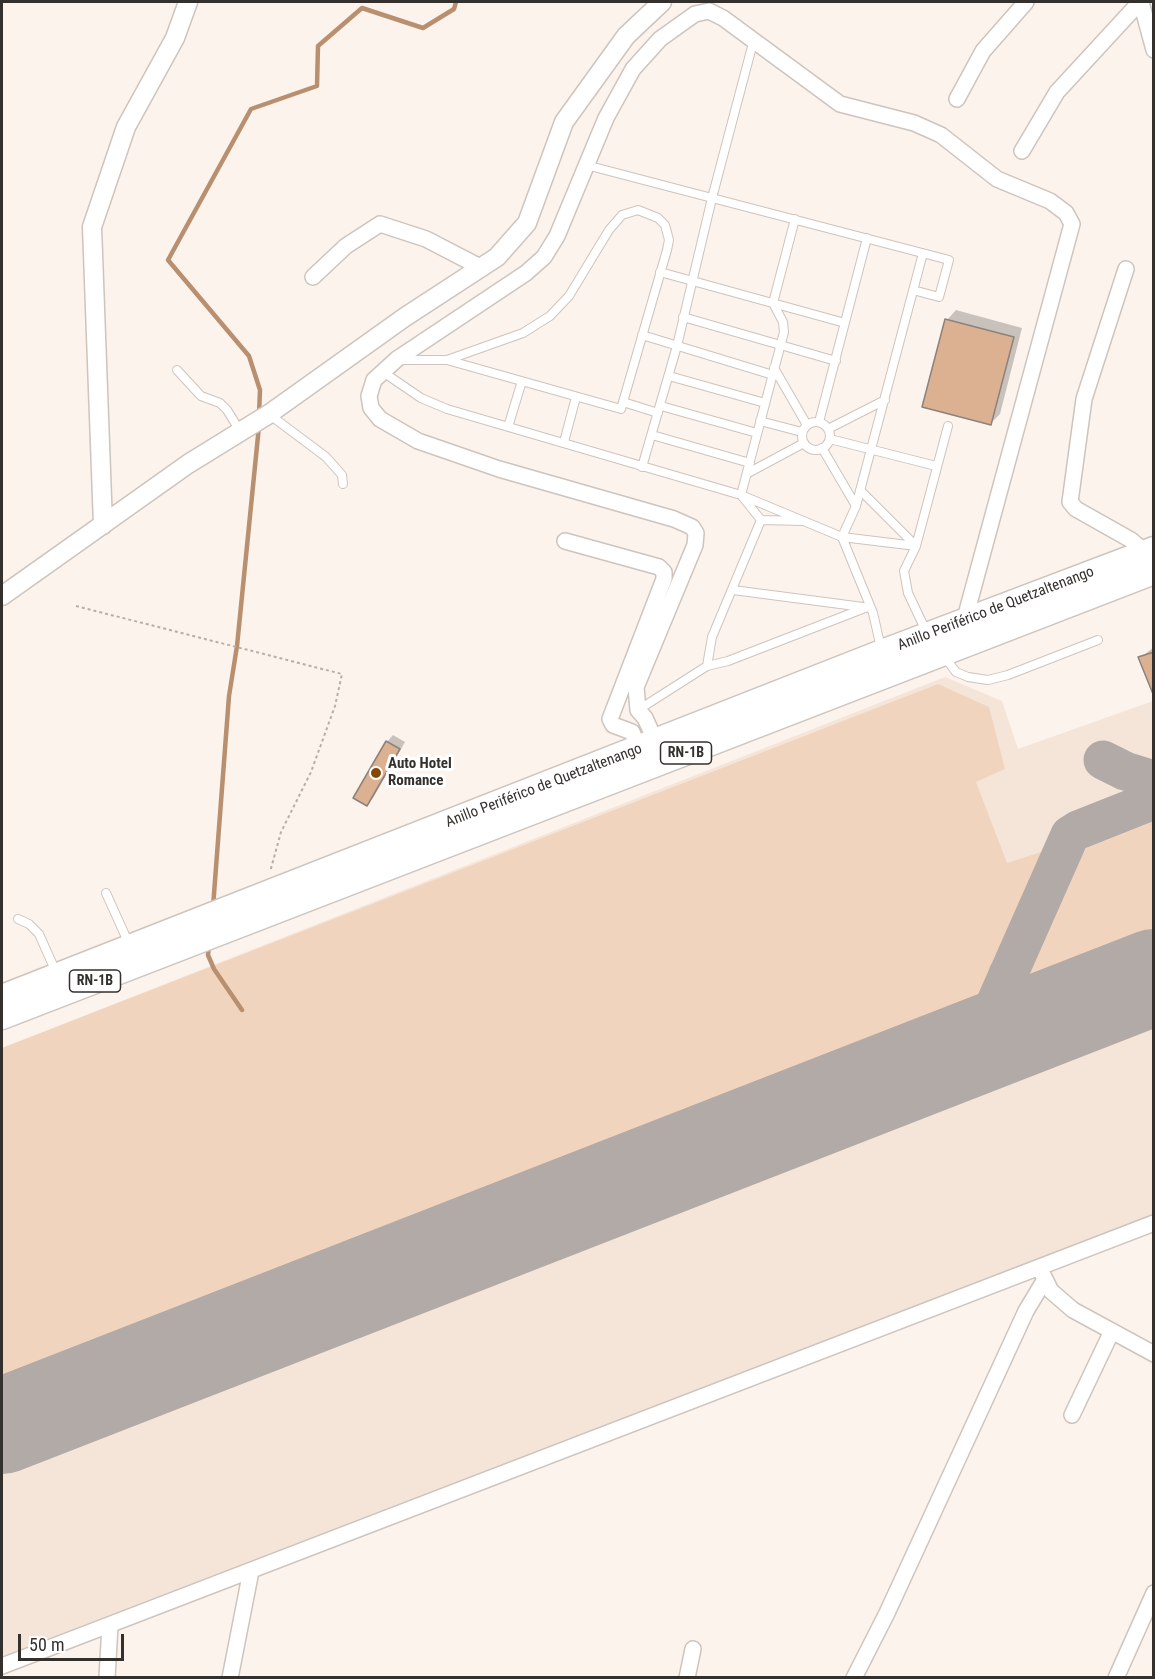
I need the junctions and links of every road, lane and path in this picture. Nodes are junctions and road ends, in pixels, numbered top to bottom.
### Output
1 (188, 2) edge
2 (662, 2) edge
3 (1026, 2) edge
4 (1141, 2) edge
5 (754, 39) junction
6 (1154, 50) edge
7 (957, 99) dead end
8 (1022, 151) dead end
9 (586, 165) junction
10 (712, 198) junction
11 (795, 219) junction
12 (867, 238) junction
13 (923, 253) junction
14 (482, 268) junction
15 (1126, 269) dead end
16 (660, 272) junction
17 (313, 277) dead end
18 (692, 281) junction
19 (913, 290) junction
20 (773, 303) junction
21 (683, 317) junction
22 (845, 323) junction
23 (642, 336) junction
24 (781, 345) junction
25 (677, 346) junction
26 (397, 360) junction
27 (447, 360) junction
28 (836, 362) junction
29 (177, 370) dead end
30 (382, 372) junction
31 (773, 372) junction
32 (669, 376) junction
33 (522, 381) junction
34 (576, 397) junction
35 (885, 400) junction
36 (623, 402) junction
37 (765, 403) junction
38 (659, 409) junction
39 (269, 414) junction
40 (760, 422) junction
41 (819, 422) junction
42 (948, 426) dead end
43 (508, 427) junction
44 (805, 428) junction
45 (243, 429) junction
46 (828, 429) junction
47 (757, 433) junction
48 (652, 435) junction
49 (830, 439) junction
50 (564, 442) junction
51 (804, 443) junction
52 (822, 448) junction
53 (871, 449) junction
54 (750, 463) junction
55 (936, 466) junction
56 (642, 467) junction
57 (748, 473) junction
58 (343, 484) dead end
59 (860, 490) junction
60 (741, 495) junction
61 (856, 506) junction
62 (761, 520) junction
63 (809, 521) junction
64 (103, 525) junction
65 (842, 537) junction
66 (565, 541) dead end
67 (916, 546) junction
68 (1151, 558) edge
69 (733, 590) junction
70 (2, 596) edge
71 (76, 606) dead end
72 (867, 607) junction
73 (964, 622) junction
74 (928, 636) junction
75 (1098, 640) dead end
76 (882, 652) junction
77 (943, 654) junction
78 (707, 666) junction
79 (638, 710) junction
80 (647, 745) junction
81 (106, 893) dead end
82 (268, 894) junction
83 (18, 920) dead end
84 (131, 948) junction
85 (58, 976) junction
86 (2, 997) edge
87 (2, 1017) edge
88 (1154, 1223) edge
89 (1039, 1266) junction
90 (1044, 1281) junction
91 (1112, 1331) junction
92 (1154, 1354) edge
93 (1072, 1416) dead end
94 (251, 1571) junction
95 (1154, 1593) edge
96 (1148, 1619) edge
97 (110, 1625) junction
98 (693, 1650) dead end
99 (2, 1666) edge
100 (107, 1677) edge
101 (230, 1677) edge
102 (687, 1677) edge
103 (854, 1677) edge
104 (1116, 1677) edge

1 - 64 street
2 - 14 street
3 - 7 street
4 - 6 street
4 - 8 street
5 - 9 street
5 - 10 lane
5 - 73 street
9 - 10 lane
9 - 26 street
10 - 11 lane
10 - 18 lane
11 - 12 lane
11 - 20 lane
12 - 13 lane
12 - 22 lane
13 - 19 lane
13 - 19 lane
14 - 17 street
14 - 39 street
15 - 68 street
16 - 18 lane
16 - 23 lane
16 - 27 lane
18 - 20 lane
18 - 21 lane
19 - 35 lane
20 - 22 lane
20 - 24 lane
21 - 24 lane
21 - 25 lane
22 - 28 lane
23 - 25 lane
23 - 36 lane
24 - 28 lane
24 - 31 lane
25 - 31 lane
25 - 32 lane
26 - 27 lane
26 - 30 street
27 - 33 lane
28 - 41 lane
29 - 45 lane
30 - 43 lane
30 - 79 street
31 - 37 lane
31 - 44 lane
32 - 37 lane
32 - 38 lane
33 - 34 lane
33 - 43 lane
34 - 36 lane
34 - 50 lane
35 - 46 lane
35 - 53 lane
36 - 38 lane
37 - 40 lane
38 - 47 lane
38 - 48 lane
39 - 45 street
39 - 58 lane
40 - 44 lane
40 - 47 lane
41 - 44 lane
41 - 46 lane
42 - 55 lane
43 - 50 lane
44 - 51 lane
45 - 64 street
46 - 49 lane
47 - 54 lane
48 - 54 lane
48 - 56 lane
49 - 52 lane
49 - 53 lane
50 - 56 lane
51 - 52 lane
51 - 57 lane
52 - 61 lane
53 - 55 lane
53 - 59 lane
54 - 57 lane
55 - 67 lane
56 - 60 lane
57 - 60 lane
59 - 61 lane
59 - 67 lane
60 - 62 lane
60 - 63 lane
61 - 65 lane
62 - 63 lane
62 - 69 lane
63 - 65 lane
64 - 70 street
65 - 67 lane
65 - 72 lane
66 - 80 street
67 - 74 lane
68 - 73 highway, Anillo Periférico de Quetzaltenango / RN-1B
68 - 77 highway, Anillo Periférico de Quetzaltenango / RN-1B
69 - 72 lane
69 - 78 lane
71 - 82 path
72 - 76 lane
72 - 78 lane
73 - 74 highway, Anillo Periférico de Quetzaltenango / RN-1B
74 - 76 highway, Anillo Periférico de Quetzaltenango / RN-1B
75 - 77 lane
76 - 80 highway, Anillo Periférico de Quetzaltenango / RN-1B
77 - 87 highway, Anillo Periférico de Quetzaltenango / RN-1B
78 - 79 lane
79 - 80 street
80 - 82 highway, Anillo Periférico de Quetzaltenango / RN-1B
81 - 84 lane
82 - 84 highway, Anillo Periférico de Quetzaltenango / RN-1B
83 - 85 lane
84 - 85 highway, Anillo Periférico de Quetzaltenango / RN-1B
85 - 86 highway, Anillo Periférico de Quetzaltenango / RN-1B
88 - 89 street
89 - 90 street
89 - 94 street
90 - 91 street
90 - 103 street
91 - 92 street
91 - 93 street
94 - 97 street
94 - 101 street
95 - 96 street
96 - 104 street
97 - 99 street
97 - 100 street
98 - 102 street

